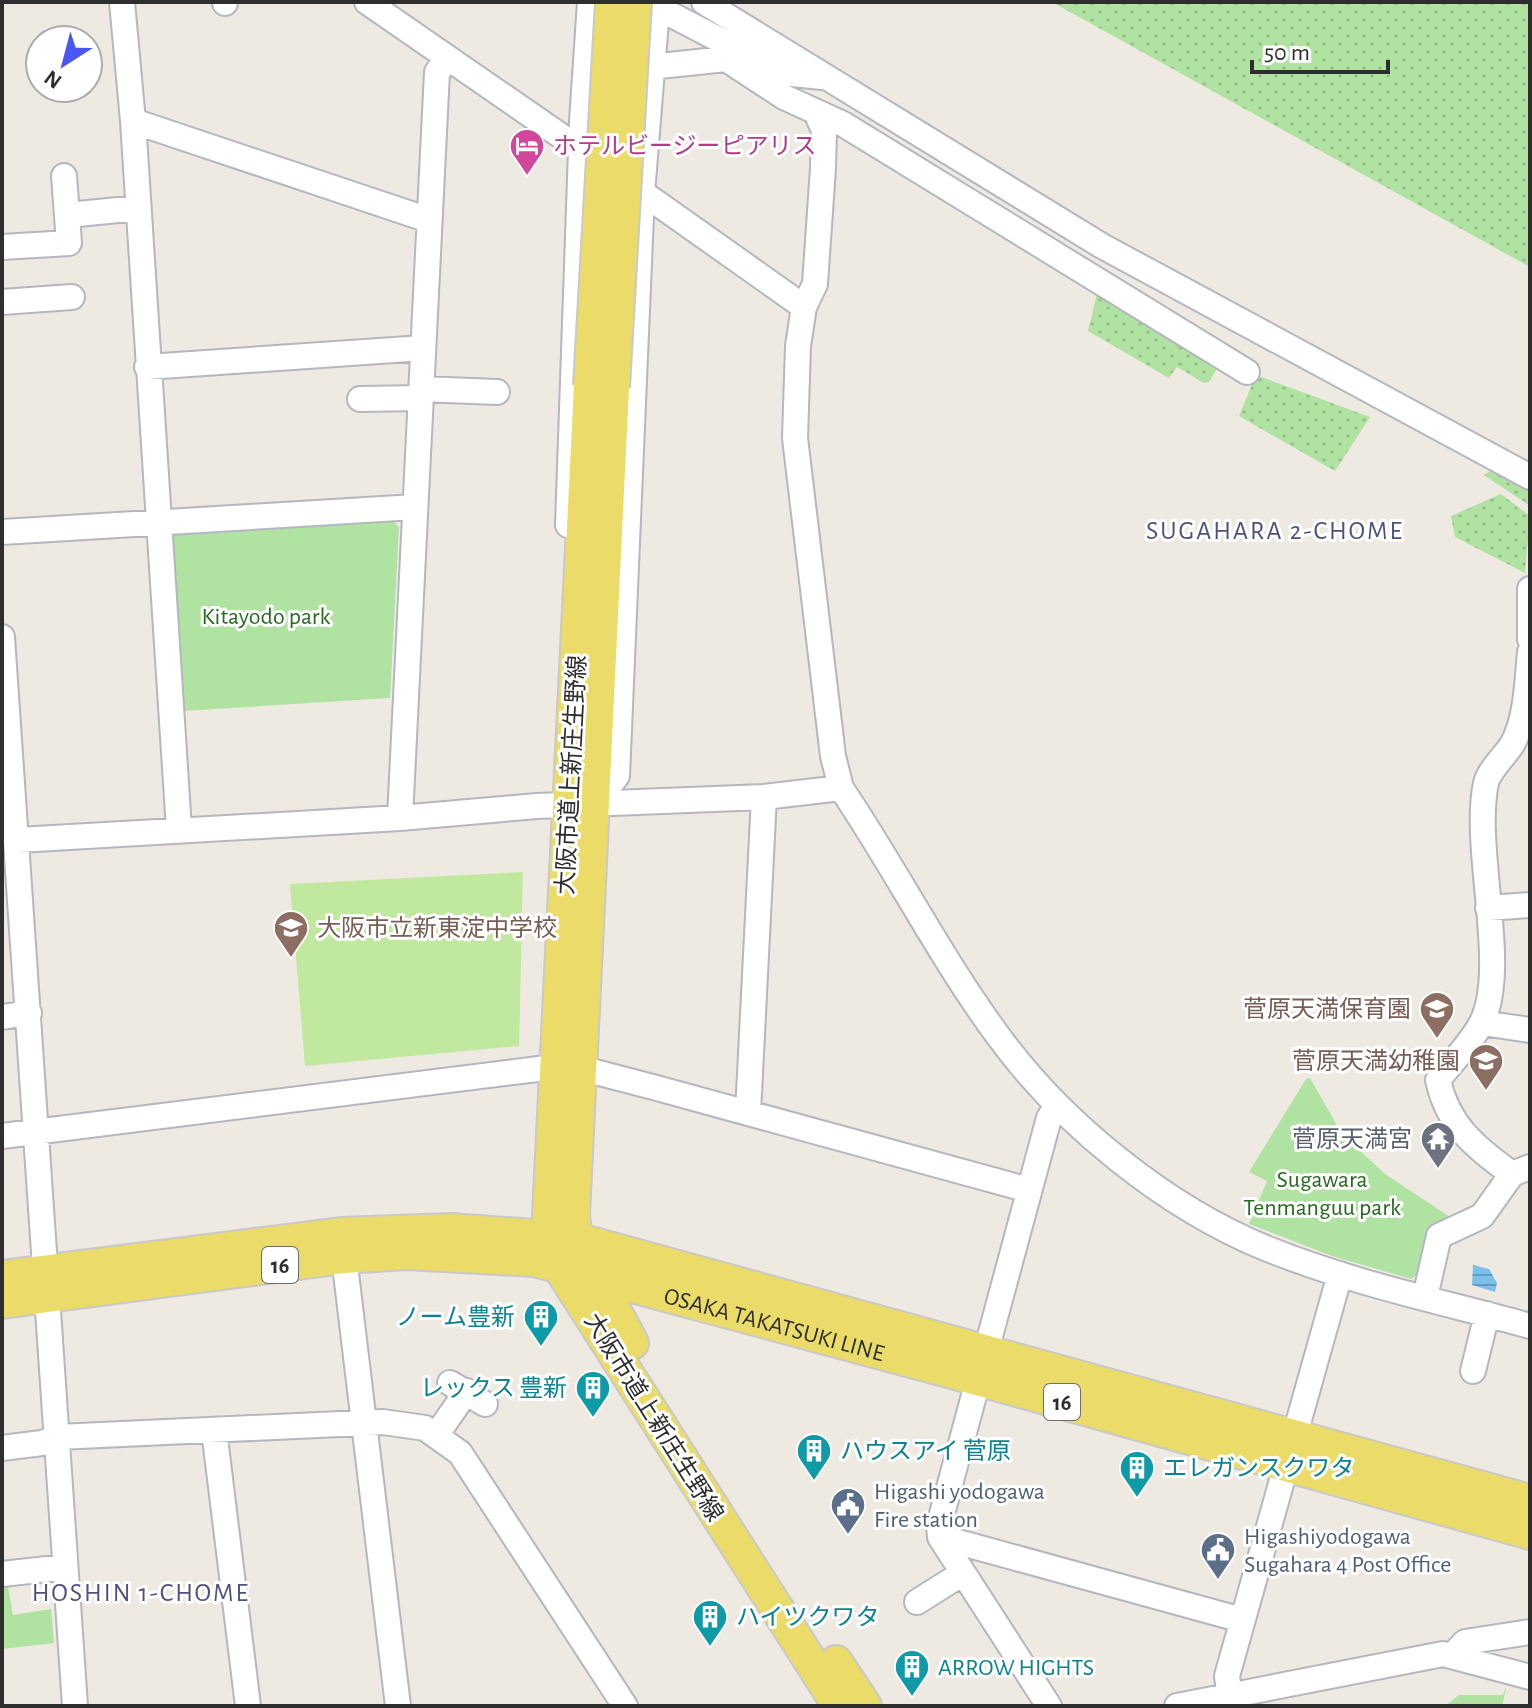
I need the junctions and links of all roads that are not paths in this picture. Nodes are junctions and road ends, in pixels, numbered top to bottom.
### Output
1 (122, 2) edge
2 (367, 2) edge
3 (590, 2) edge
4 (612, 2) edge
5 (704, 2) edge
6 (646, 4) edge
7 (448, 59) junction
8 (650, 67) junction
9 (828, 78) junction
10 (817, 115) junction
11 (133, 121) junction
12 (581, 149) junction
13 (64, 176) dead end
14 (642, 193) junction
15 (138, 208) junction
16 (68, 215) junction
17 (429, 220) junction
18 (1102, 246) junction
19 (2, 247) edge
20 (1081, 273) junction
21 (72, 297) dead end
22 (2, 302) edge
23 (804, 307) junction
24 (423, 348) junction
25 (147, 367) junction
26 (1247, 372) dead end
27 (602, 386) junction
28 (497, 392) dead end
29 (421, 394) junction
30 (360, 399) dead end
31 (1530, 477) edge
32 (415, 507) junction
33 (160, 525) junction
34 (2, 532) edge
35 (1530, 589) edge
36 (2, 637) edge
37 (1530, 639) edge
38 (1530, 652) edge
39 (2, 653) edge
40 (4, 699) edge
41 (1522, 748) edge
42 (841, 788) junction
43 (764, 797) junction
44 (583, 804) junction
45 (400, 818) junction
46 (179, 829) junction
47 (18, 840) junction
48 (1530, 905) edge
49 (1488, 908) junction
50 (29, 1013) junction
51 (2, 1017) edge
52 (1482, 1023) junction
53 (1530, 1030) edge
54 (567, 1068) junction
55 (1057, 1105) junction
56 (748, 1113) junction
57 (36, 1132) junction
58 (2, 1136) edge
59 (1521, 1171) edge
60 (1029, 1190) junction
61 (342, 1246) junction
62 (561, 1247) junction
63 (593, 1274) junction
64 (1340, 1274) junction
65 (2, 1277) edge
66 (47, 1283) junction
67 (1425, 1297) junction
68 (2, 1302) edge
69 (1487, 1314) junction
70 (1530, 1326) edge
71 (982, 1365) junction
72 (1473, 1371) dead end
73 (467, 1393) dead end
74 (364, 1421) junction
75 (214, 1430) junction
76 (437, 1434) junction
77 (58, 1437) junction
78 (2, 1448) edge
79 (1290, 1451) junction
80 (1530, 1501) edge
81 (1530, 1533) edge
82 (940, 1537) junction
83 (65, 1567) junction
84 (963, 1573) junction
85 (2, 1574) edge
86 (917, 1602) dead end
87 (1242, 1620) junction
88 (1530, 1632) edge
89 (1453, 1655) junction
90 (1530, 1677) edge
91 (1230, 1701) edge
92 (75, 1706) edge
93 (248, 1706) edge
94 (398, 1706) edge
95 (625, 1706) edge
96 (839, 1706) edge
97 (865, 1706) edge
98 (1049, 1706) edge
99 (1177, 1706) edge

1 - 11 street
2 - 7 street
3 - 12 street
4 - 27 main road, 大阪市道上新庄生野線, bridge
5 - 9 street
6 - 8 street
6 - 9 street
6 - 27 main road, 大阪市道上新庄生野線, bridge
7 - 12 street
7 - 17 street
8 - 10 street
8 - 14 street
9 - 18 street
10 - 20 street
10 - 23 street
11 - 15 street
11 - 17 street
12 - 14 street
12 - 44 street
13 - 16 street
14 - 23 street
14 - 44 street
15 - 16 street
15 - 25 street
16 - 19 street
17 - 24 street
18 - 20 street
18 - 31 street
20 - 26 street
21 - 22 street
23 - 42 street
24 - 25 street
24 - 29 street
25 - 33 street
27 - 44 main road, 大阪市道上新庄生野線
28 - 29 street
29 - 30 street
29 - 32 street
32 - 33 street
32 - 45 street
33 - 34 street
33 - 46 street
35 - 37 street
36 - 39 street
38 - 41 street
39 - 40 street
40 - 47 street
41 - 49 street
42 - 43 street
42 - 55 street
43 - 44 street
43 - 56 street
44 - 45 street
44 - 54 main road, 大阪市道上新庄生野線
45 - 46 street
46 - 47 street
47 - 50 street
48 - 49 street
49 - 52 street
50 - 51 street
50 - 57 street
52 - 53 street
52 - 59 street
54 - 56 street
54 - 57 street
54 - 62 main road, 大阪市道上新庄生野線
55 - 60 street
55 - 64 street
56 - 60 street
57 - 58 street
57 - 66 street
59 - 67 street
60 - 71 street
61 - 62 main road, OSAKA TAKATSUKI LINE / 16
61 - 66 main road, OSAKA TAKATSUKI LINE / 16
61 - 74 street
62 - 63 main road, 大阪市道上新庄生野線
62 - 71 main road, OSAKA TAKATSUKI LINE / 16
62 - 96 main road, 大阪市道上新庄生野線
63 - 71 main road, OSAKA TAKATSUKI LINE / 16
63 - 97 main road, 大阪市道上新庄生野線
64 - 67 street
64 - 79 street
65 - 66 main road, OSAKA TAKATSUKI LINE / 16
66 - 68 main road, OSAKA TAKATSUKI LINE / 16
66 - 77 street
67 - 69 street
69 - 70 street
69 - 72 street
71 - 79 main road, OSAKA TAKATSUKI LINE / 16
71 - 82 street
73 - 76 street
74 - 75 street
74 - 76 street
74 - 94 street
75 - 77 street
75 - 93 street
76 - 95 street
77 - 78 street
77 - 83 street
79 - 80 main road, OSAKA TAKATSUKI LINE / 16
79 - 81 main road, OSAKA TAKATSUKI LINE / 16
79 - 87 street
82 - 84 street
82 - 87 street
83 - 85 street
83 - 92 street
84 - 86 street
84 - 98 street
87 - 91 street
88 - 89 street
89 - 90 street
89 - 91 street
91 - 99 street

